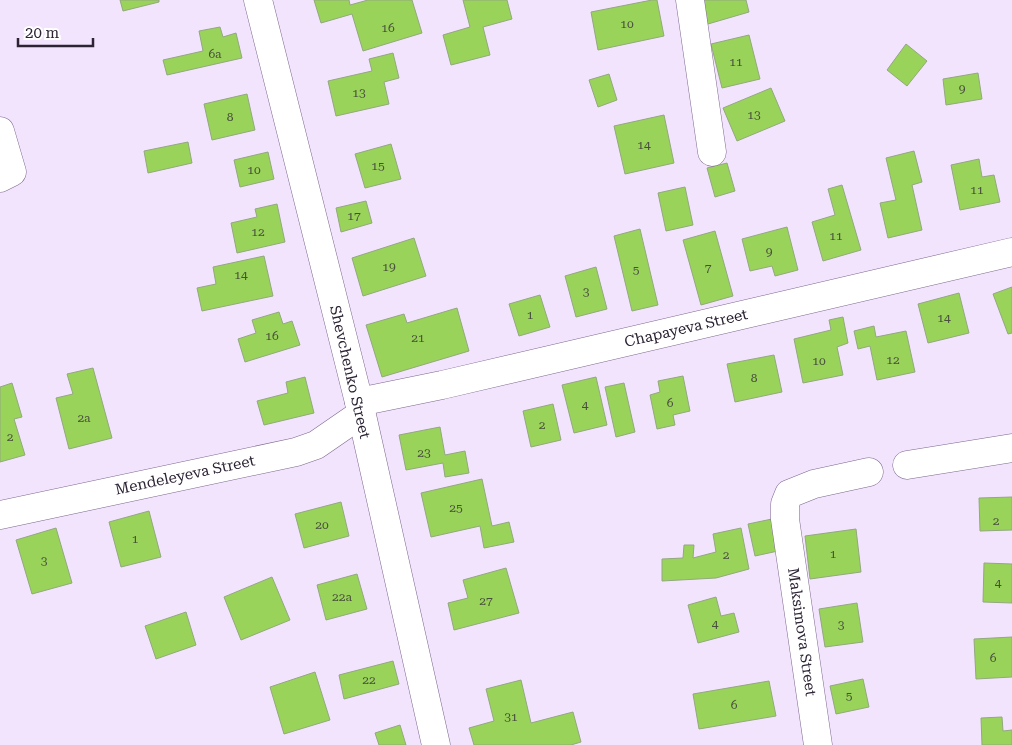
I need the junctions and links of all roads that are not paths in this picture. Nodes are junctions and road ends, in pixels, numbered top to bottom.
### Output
1 (260, 0) edge
2 (690, 0) edge
3 (0, 131) edge
4 (712, 152) dead end
5 (0, 178) edge
6 (1012, 252) edge
7 (360, 408) junction
8 (1012, 448) edge
9 (907, 465) dead end
10 (869, 472) dead end
11 (0, 515) edge
12 (436, 745) edge
13 (818, 745) edge

1 - 7 street, Shevchenko Street
2 - 4 street
3 - 5 street
6 - 7 street, Chapayeva Street
7 - 11 street, Mendeleyeva Street
7 - 12 street, Shevchenko Street
8 - 9 street
10 - 13 street, Maksimova Street

